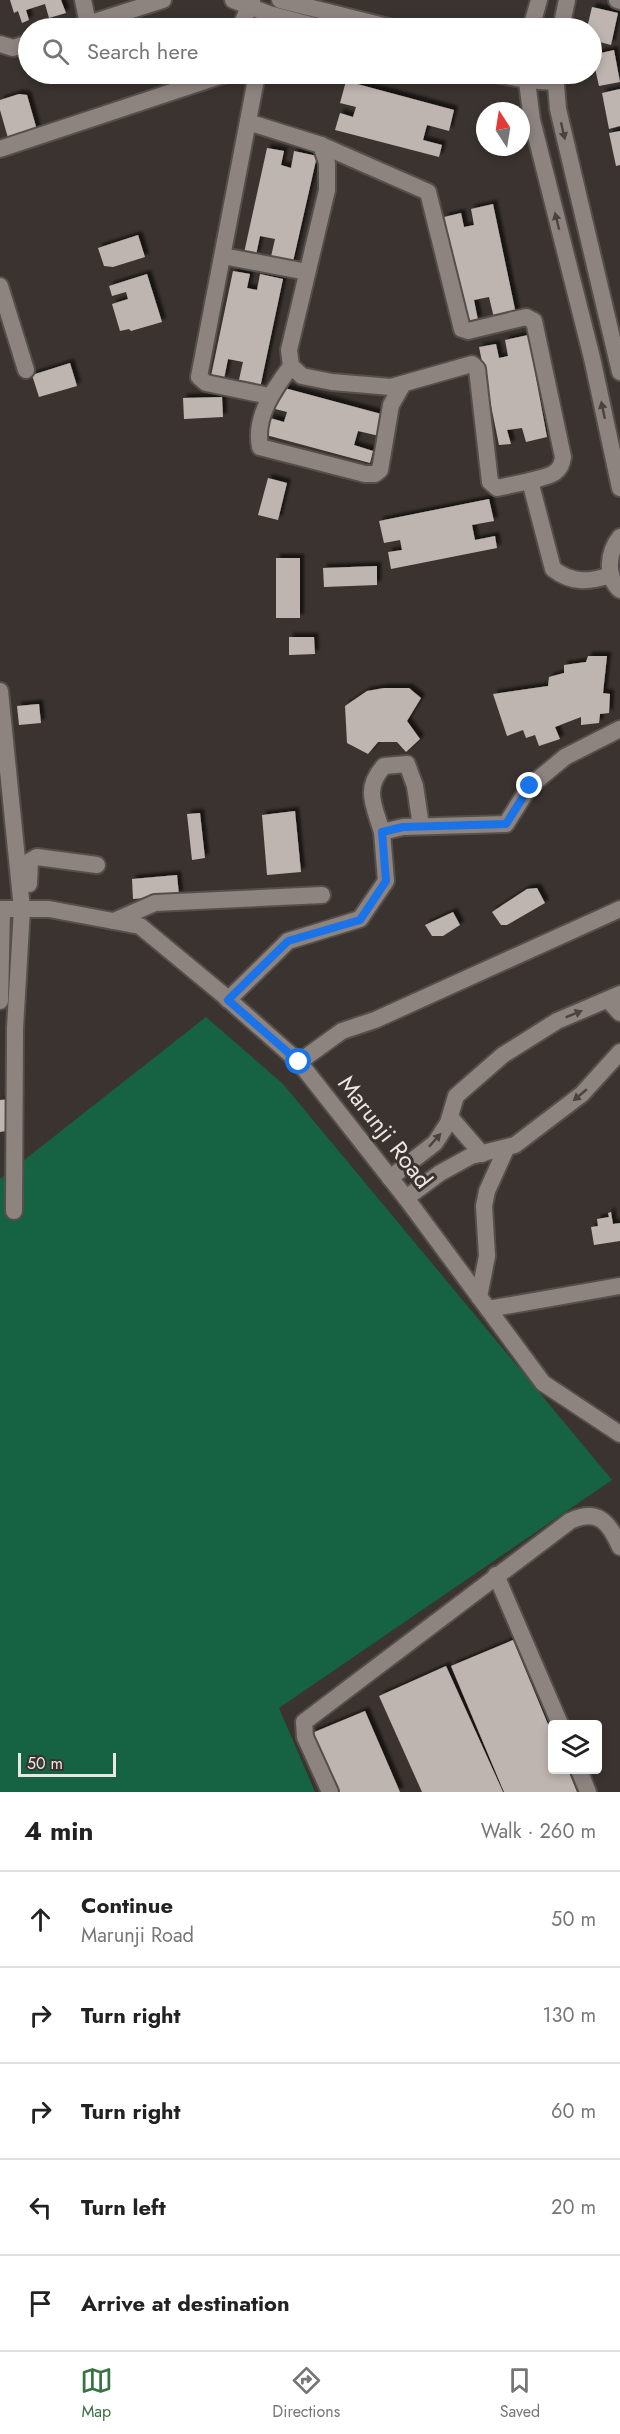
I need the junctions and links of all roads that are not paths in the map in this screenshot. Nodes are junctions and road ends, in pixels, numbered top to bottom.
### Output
1 (83, 0) edge
2 (163, 0) edge
3 (233, 0) edge
4 (280, 0) edge
5 (539, 0) edge
6 (567, 0) edge
7 (251, 4) edge
8 (82, 18) edge
9 (106, 18) edge
10 (245, 18) edge
11 (264, 18) edge
12 (352, 18) edge
13 (534, 18) edge
14 (563, 18) edge
15 (0, 44) edge
16 (18, 46) edge
17 (196, 84) edge
18 (255, 84) edge
19 (527, 84) edge
20 (556, 84) edge
21 (248, 122) junction
22 (321, 145) junction
23 (0, 149) edge
24 (223, 256) junction
25 (307, 272) junction
26 (0, 286) edge
27 (291, 366) junction
28 (26, 370) dead end
29 (620, 372) edge
30 (403, 384) junction
31 (269, 396) junction
32 (530, 481) junction
33 (620, 488) edge
34 (619, 534) edge
35 (611, 575) junction
36 (620, 590) edge
37 (0, 691) edge
38 (620, 729) edge
39 (421, 826) junction
40 (382, 832) junction
41 (97, 865) dead end
42 (322, 895) dead end
43 (1, 909) edge
44 (26, 909) junction
45 (620, 909) edge
46 (114, 921) junction
47 (1, 944) edge
48 (614, 997) edge
49 (228, 1000) junction
50 (0, 1001) edge
51 (620, 1013) edge
52 (620, 1052) edge
53 (299, 1062) junction
54 (450, 1116) junction
55 (506, 1149) junction
56 (482, 1154) junction
57 (390, 1178) junction
58 (406, 1198) junction
59 (14, 1211) dead end
60 (620, 1286) edge
61 (484, 1303) junction
62 (620, 1434) edge
63 (620, 1547) edge
64 (496, 1575) junction
65 (558, 1720) edge
66 (581, 1774) edge
67 (330, 1792) edge
68 (588, 1792) edge

1 - 8 street
2 - 9 street
3 - 7 street
4 - 12 street
5 - 13 street
6 - 14 street
7 - 10 street
7 - 11 street
15 - 16 street
17 - 23 street
18 - 21 street
33 -> 19 street
20 -> 29 street
21 - 22 street
21 - 24 street
22 - 25 street
22 - 32 street
24 - 25 street
24 - 31 street
25 - 27 street
26 - 28 street
27 - 30 street
27 - 31 street
30 - 31 street
30 - 32 street
32 - 35 street
34 - 35 street
35 - 36 street
37 - 44 street
38 - 39 street
39 - 40 street
39 - 40 street
40 - 49 street
41 - 44 street
42 - 46 street
43 - 44 street, Marunji Road
43 - 47 street
44 - 46 street, Marunji Road
44 - 59 street
45 - 53 street
46 - 49 street, Marunji Road
47 - 50 street
48 - 51 street
54 -> 48 street
49 - 53 street, Marunji Road
52 -> 55 street
53 - 57 street, Marunji Road
54 - 56 street
57 -> 54 street
55 - 56 street
55 - 61 street
56 - 58 street
57 - 58 street, Marunji Road
58 - 61 street, Marunji Road
60 - 61 street
61 - 62 street, Marunji Road
63 - 64 street
64 - 65 street
64 - 67 street
66 - 68 street

